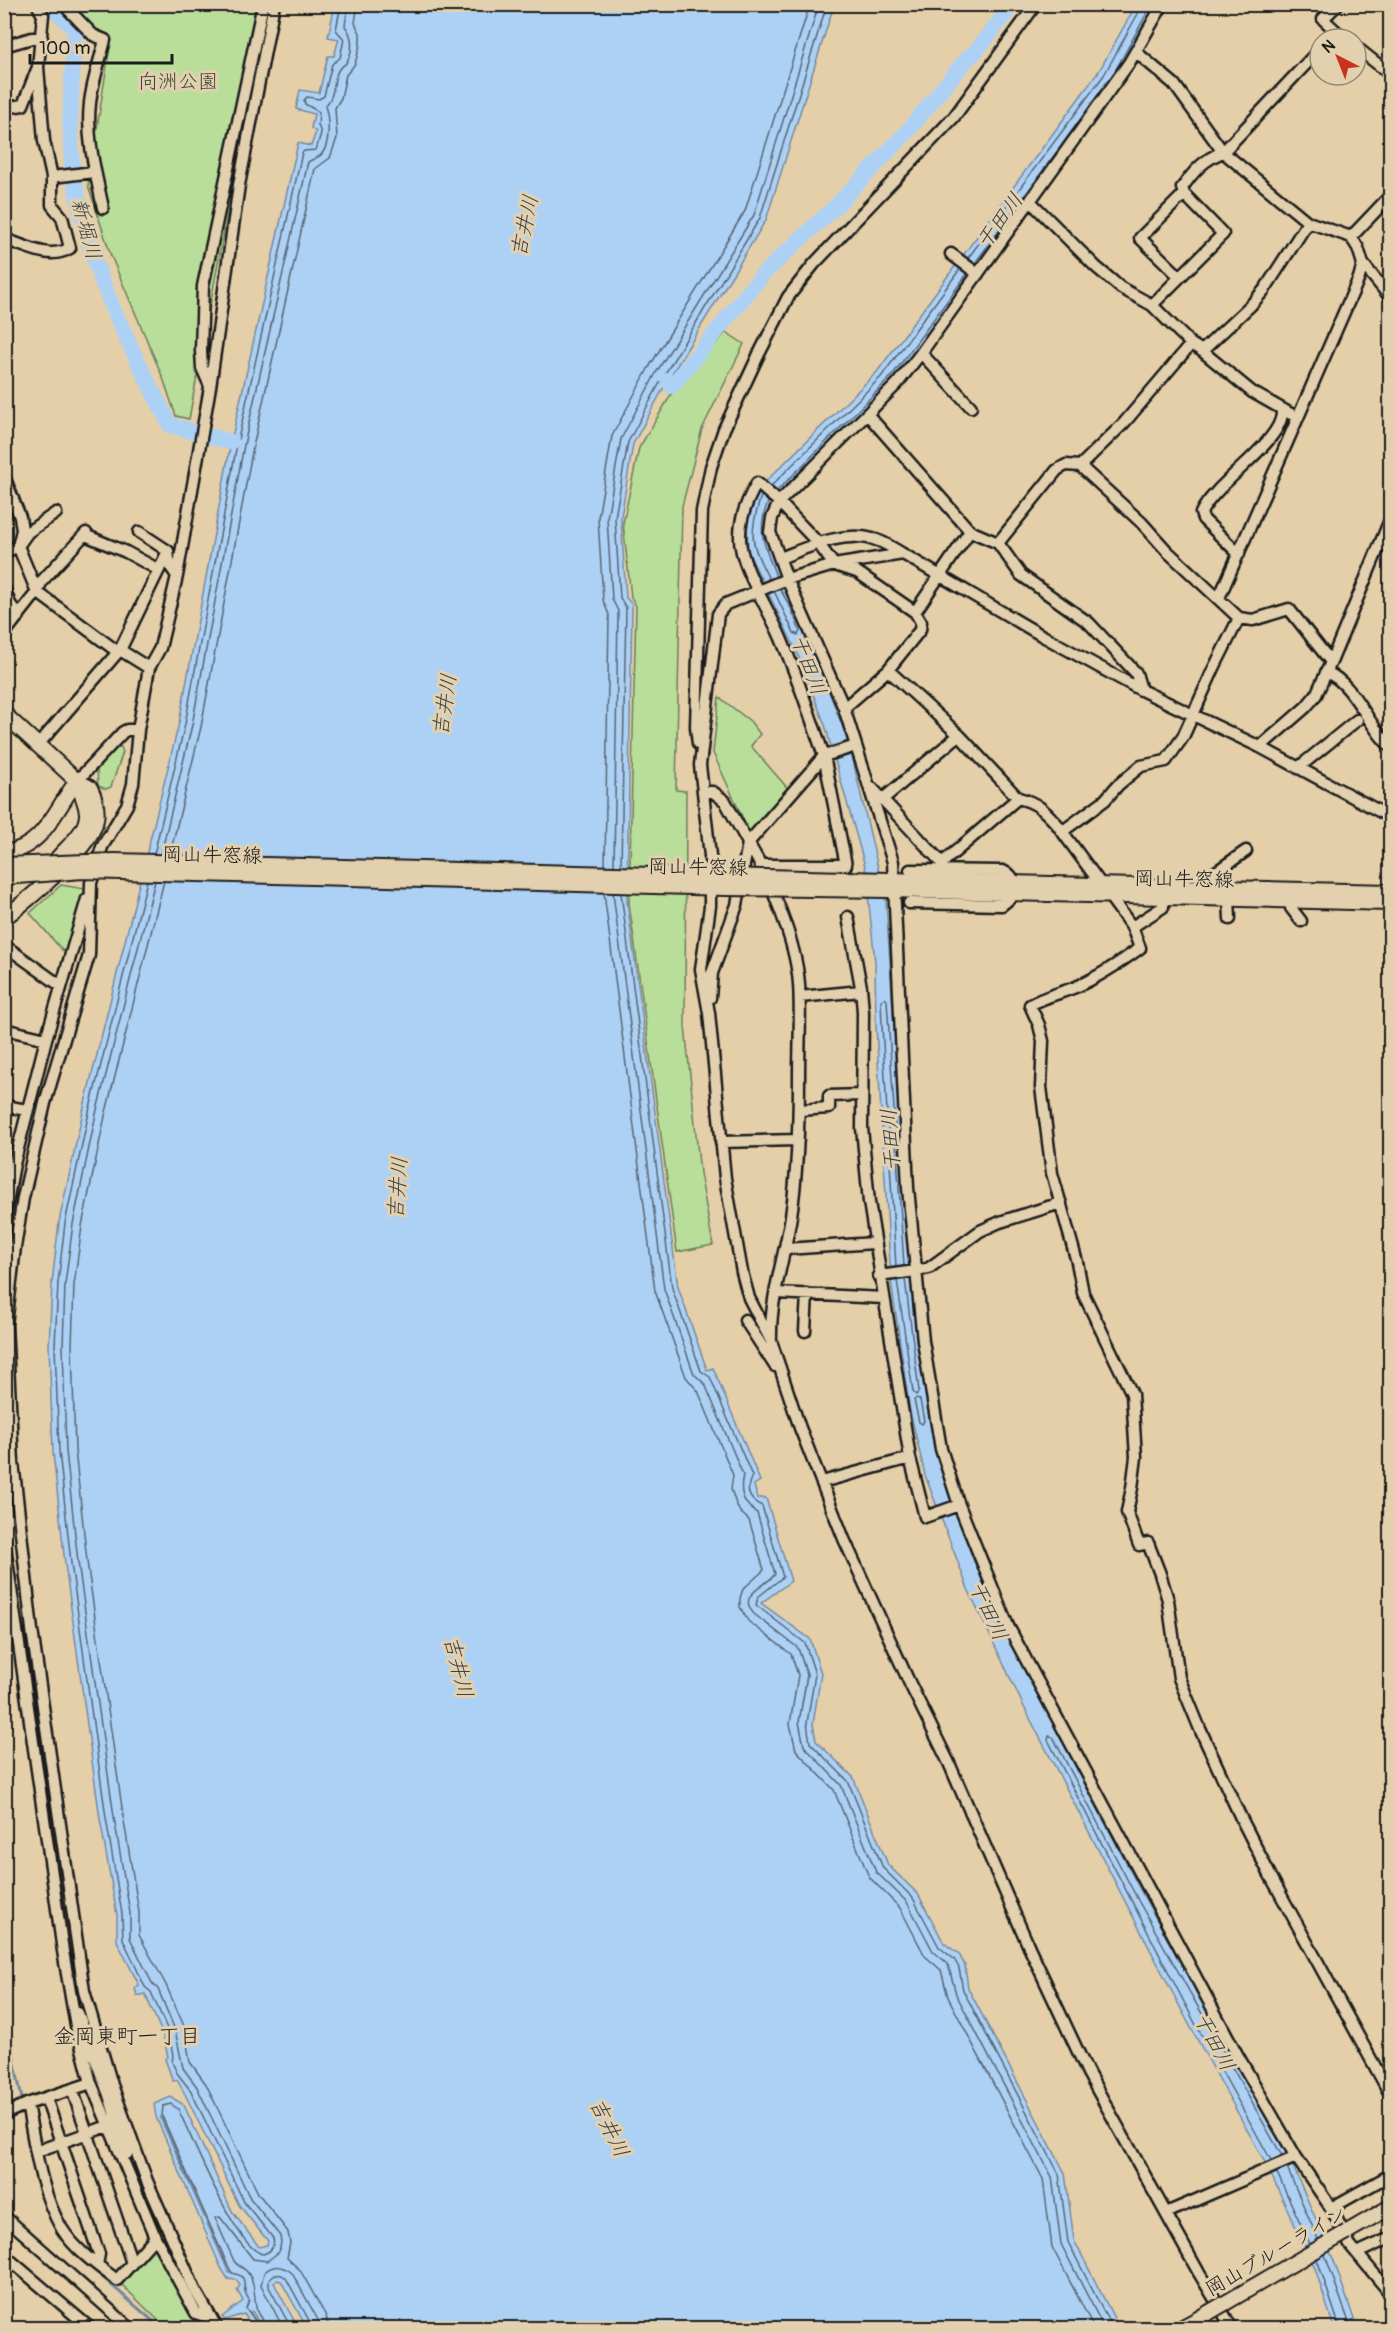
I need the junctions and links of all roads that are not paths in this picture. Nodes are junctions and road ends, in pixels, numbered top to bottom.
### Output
1 (63, 4) edge
2 (263, 4) edge
3 (274, 4) edge
4 (1036, 4) edge
5 (1163, 4) edge
6 (1338, 4) edge
7 (38, 6) edge
8 (1328, 27) edge
9 (42, 38) junction
10 (4, 46) edge
11 (1136, 52) junction
12 (1368, 57) edge
13 (1308, 62) edge
14 (38, 67) junction
15 (1390, 74) edge
16 (4, 108) edge
17 (1223, 152) junction
18 (90, 173) junction
19 (53, 177) junction
20 (1184, 194) junction
21 (1390, 196) edge
22 (1030, 201) junction
23 (103, 208) dead end
24 (1308, 222) junction
25 (1351, 237) junction
26 (4, 239) edge
27 (953, 256) dead end
28 (1362, 264) junction
29 (976, 273) junction
30 (1179, 278) junction
31 (1390, 297) edge
32 (1152, 305) junction
33 (1191, 344) junction
34 (1202, 351) junction
35 (921, 353) junction
36 (210, 387) junction
37 (971, 407) dead end
38 (1282, 410) junction
39 (868, 415) junction
40 (1298, 418) junction
41 (1080, 466) junction
42 (4, 476) edge
43 (778, 500) junction
44 (56, 513) dead end
45 (1390, 520) edge
46 (970, 531) junction
47 (139, 532) dead end
48 (818, 543) junction
49 (998, 543) junction
50 (18, 546) junction
51 (168, 551) junction
52 (4, 553) edge
53 (903, 554) junction
54 (1239, 554) junction
55 (780, 558) junction
56 (834, 565) junction
57 (159, 570) junction
58 (938, 574) junction
59 (177, 576) junction
60 (784, 580) junction
61 (4, 588) edge
62 (763, 589) junction
63 (37, 592) junction
64 (1219, 598) junction
65 (915, 612) junction
66 (19, 616) junction
67 (1239, 618) junction
68 (4, 634) edge
69 (119, 651) junction
70 (1329, 667) junction
71 (149, 668) junction
72 (888, 670) junction
73 (1141, 690) junction
74 (844, 708) junction
75 (4, 714) edge
76 (1193, 714) junction
77 (1357, 720) dead end
78 (138, 730) junction
79 (958, 735) junction
80 (38, 745) junction
81 (855, 747) junction
82 (1260, 747) junction
83 (1390, 747) edge
84 (826, 755) junction
85 (700, 765) junction
86 (1298, 768) junction
87 (76, 781) junction
88 (870, 786) junction
89 (703, 792) junction
90 (1018, 798) junction
91 (883, 799) junction
92 (1390, 817) edge
93 (1063, 831) junction
94 (748, 843) junction
95 (1246, 851) dead end
96 (4, 854) edge
97 (762, 865) junction
98 (4, 866) edge
99 (944, 866) junction
100 (910, 870) dead end
101 (4, 877) edge
102 (692, 881) junction
103 (709, 882) junction
104 (91, 883) junction
105 (892, 885) junction
106 (1205, 888) junction
107 (1015, 889) junction
108 (1105, 891) junction
109 (1390, 892) edge
110 (1163, 898) junction
111 (1229, 899) junction
112 (1292, 901) junction
113 (909, 903) dead end
114 (1390, 903) edge
115 (4, 908) edge
116 (848, 917) dead end
117 (4, 918) edge
118 (1230, 919) dead end
119 (1300, 921) dead end
120 (1132, 927) junction
121 (4, 945) edge
122 (61, 986) junction
123 (861, 991) junction
124 (800, 997) junction
125 (709, 1014) junction
126 (4, 1029) edge
127 (46, 1039) junction
128 (862, 1095) junction
129 (4, 1106) edge
130 (27, 1110) junction
131 (799, 1110) junction
132 (798, 1140) junction
133 (721, 1142) junction
134 (9, 1164) edge
135 (1061, 1203) junction
136 (4, 1219) edge
137 (874, 1243) junction
138 (786, 1249) junction
139 (914, 1272) junction
140 (882, 1275) junction
141 (776, 1293) junction
142 (807, 1294) junction
143 (884, 1298) junction
144 (745, 1320) dead end
145 (5, 1325) edge
146 (805, 1331) dead end
147 (771, 1341) junction
148 (781, 1376) junction
149 (910, 1458) junction
150 (822, 1482) junction
151 (957, 1506) junction
152 (4, 1540) edge
153 (5, 1547) edge
154 (16, 1629) junction
155 (4, 1630) edge
156 (71, 1998) junction
157 (91, 2083) junction
158 (109, 2086) junction
159 (72, 2089) junction
160 (1390, 2094) edge
161 (46, 2098) junction
162 (27, 2104) junction
163 (4, 2114) edge
164 (108, 2126) junction
165 (87, 2134) junction
166 (61, 2142) junction
167 (36, 2151) junction
168 (1294, 2158) junction
169 (1390, 2175) edge
170 (136, 2192) junction
171 (1390, 2207) edge
172 (1331, 2208) junction
173 (1166, 2213) junction
174 (4, 2216) edge
175 (155, 2237) junction
176 (1390, 2238) edge
177 (1357, 2253) junction
178 (4, 2255) edge
179 (132, 2263) junction
180 (97, 2265) junction
181 (1390, 2293) edge
182 (210, 2318) junction
183 (90, 2328) edge
184 (130, 2328) edge
185 (217, 2328) edge
186 (1181, 2328) edge
187 (1232, 2328) edge

1 - 18 street
2 - 36 street
3 - 36 street
4 - 85 street
5 - 11 street
6 - 8 street
7 - 9 street
9 - 10 street
9 - 14 street
11 - 17 street
11 - 22 street
12 - 15 street
13 - 17 street
14 - 16 street
14 - 19 street
17 - 20 street
17 - 24 street
18 - 19 street
18 - 23 street
19 - 26 street
20 - 30 street
20 - 30 street
21 - 25 street
22 - 29 street
22 - 32 street
24 - 25 street
24 - 34 street
25 - 28 street
27 - 29 street
28 - 31 street
28 - 40 street
29 - 35 street
30 - 32 street
32 - 33 street
33 - 34 street
33 - 41 street
34 - 38 street
35 - 37 street
35 - 39 street
36 - 59 street
38 - 40 street
38 - 54 street
39 - 43 street
39 - 46 street
40 - 54 street
41 - 49 street
41 - 64 street
42 - 50 street
43 - 48 street
43 - 55 street
43 - 62 street
44 - 50 street
45 - 70 street
46 - 49 street
46 - 58 street
47 - 51 street
48 - 53 street
48 - 55 street
48 - 56 street
49 - 73 street
50 - 52 street
50 - 63 street
51 - 57 street
51 - 59 street
53 - 56 street
53 - 58 street
54 - 64 street
55 - 60 street
56 - 60 street
56 - 65 street
57 - 63 street
57 - 69 street
58 - 65 street
58 - 73 street
59 - 71 street
60 - 62 street
60 - 74 street
61 - 66 street
62 - 84 street
62 - 85 street
63 - 66 street
63 - 69 street
64 - 67 street
65 - 72 street
66 - 68 street
67 - 70 street
67 - 76 street
69 - 71 street
69 - 80 street
70 - 82 street
70 - 83 street
71 - 78 street
72 - 74 street
72 - 79 street
73 - 76 street
74 - 81 street
75 - 80 main road
76 - 82 street
76 - 93 street
77 - 86 street
78 - 87 street
78 - 104 street
79 - 90 street
79 - 91 street
80 - 87 main road
81 - 84 street
81 - 88 street
82 - 86 street
84 - 94 street
84 - 97 street
85 - 89 street
86 - 92 street
87 - 96 main road
87 - 115 main road
87 - 117 main road
88 - 91 street
88 - 105 street
89 - 94 street
89 - 103 street
90 - 93 street
90 - 99 street
91 - 99 street
93 - 108 street
94 - 97 street
94 - 125 street
95 - 106 street
97 - 124 street
98 - 102 main road, 岡山牛窓線, bridge
99 - 100 street
99 - 107 street
101 - 102 main road, 岡山牛窓線, bridge
102 - 103 main road, 岡山牛窓線
103 - 105 main road, 岡山牛窓線, bridge
103 - 125 street
104 - 122 street
104 - 145 street
105 - 107 main road, 岡山牛窓線
105 - 139 street
106 - 108 main road, 岡山牛窓線
106 - 109 main road, 岡山牛窓線
107 - 108 main road, 岡山牛窓線
107 - 113 street
108 - 110 main road, 岡山牛窓線
108 - 120 street
110 - 111 main road, 岡山牛窓線
110 - 120 street
111 - 112 main road, 岡山牛窓線
111 - 118 street
112 - 114 main road, 岡山牛窓線
112 - 119 street
116 - 123 street
120 - 135 street
121 - 122 street
122 - 127 street
123 - 124 street
123 - 128 street
124 - 131 street
125 - 133 street
126 - 127 street
127 - 130 street
128 - 131 street
128 - 137 street
129 - 130 street
130 - 134 street
131 - 132 street
132 - 133 street
132 - 138 street
133 - 147 street
134 - 136 street
135 - 139 street
135 - 160 street
137 - 138 street
137 - 140 street
138 - 141 street
139 - 140 street
139 - 151 street
140 - 143 street
141 - 142 street
141 - 147 street
142 - 143 street
142 - 146 street
143 - 149 street
144 - 148 street
145 - 158 street
147 - 148 street
148 - 150 street
149 - 150 street
149 - 151 street
150 - 173 street
151 - 168 street
152 - 153 street
153 - 154 street
154 - 155 street
154 - 156 street
156 - 157 street
156 - 158 street
157 - 159 street
157 - 164 street
158 - 170 street
158 - 182 street
159 - 161 street
159 - 165 street
161 - 162 street
161 - 166 street
162 - 163 street
162 - 167 street
164 - 165 street
164 - 170 street
165 - 166 street
165 - 179 street
166 - 167 street
166 - 180 street
167 - 180 street
168 - 172 street
168 - 173 street
169 - 172 street
170 - 175 street
171 - 186 main road, 岡山ブルーライン, bridge
172 - 177 street
173 - 187 street
174 - 184 street
175 - 179 street
175 - 182 street
176 - 177 street
177 - 181 street
178 - 183 street
179 - 180 street
182 - 185 street

